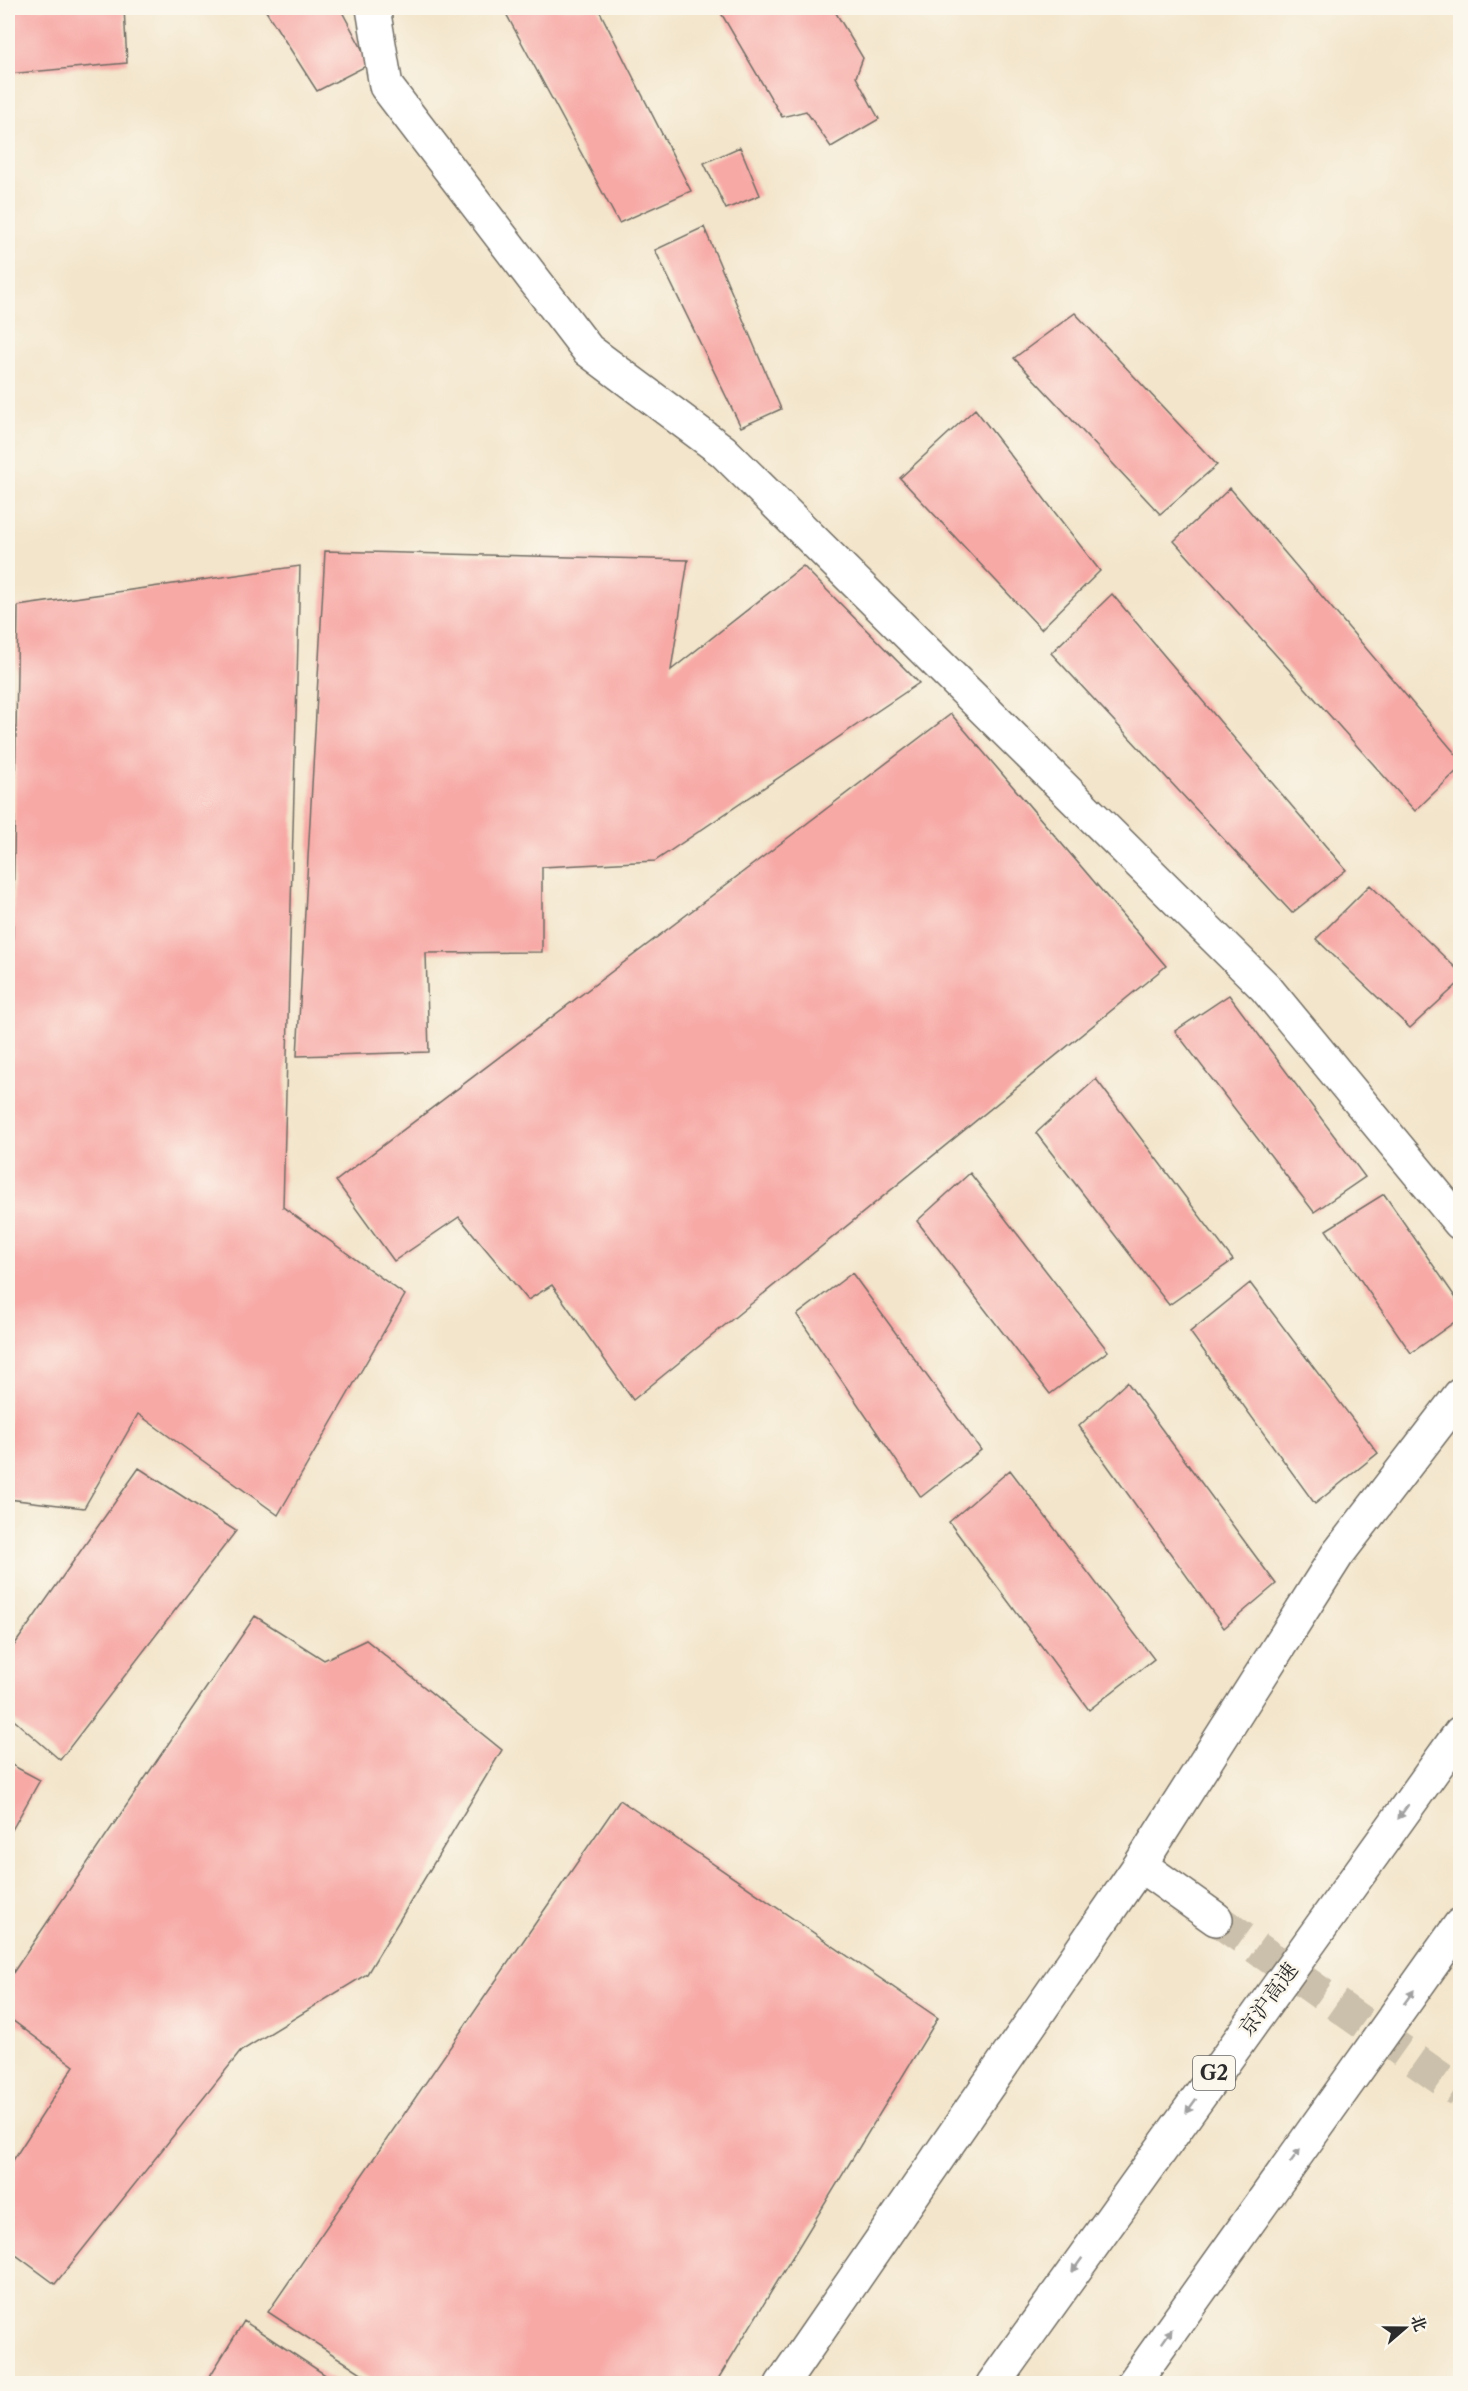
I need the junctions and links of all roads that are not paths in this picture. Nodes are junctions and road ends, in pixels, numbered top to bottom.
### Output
1 (374, 8) edge
2 (1461, 1223) edge
3 (1461, 1395) edge
4 (1461, 1733) edge
5 (1140, 1865) junction
6 (1216, 1919) tunnel mouth
7 (1461, 1925) edge
8 (782, 2384) edge
9 (993, 2384) edge
10 (1133, 2384) edge

1 - 2 main road
3 - 5 main road
4 -> 9 main road, 京沪高速 / G2
5 - 6 main road
5 - 8 main road
10 -> 7 main road

